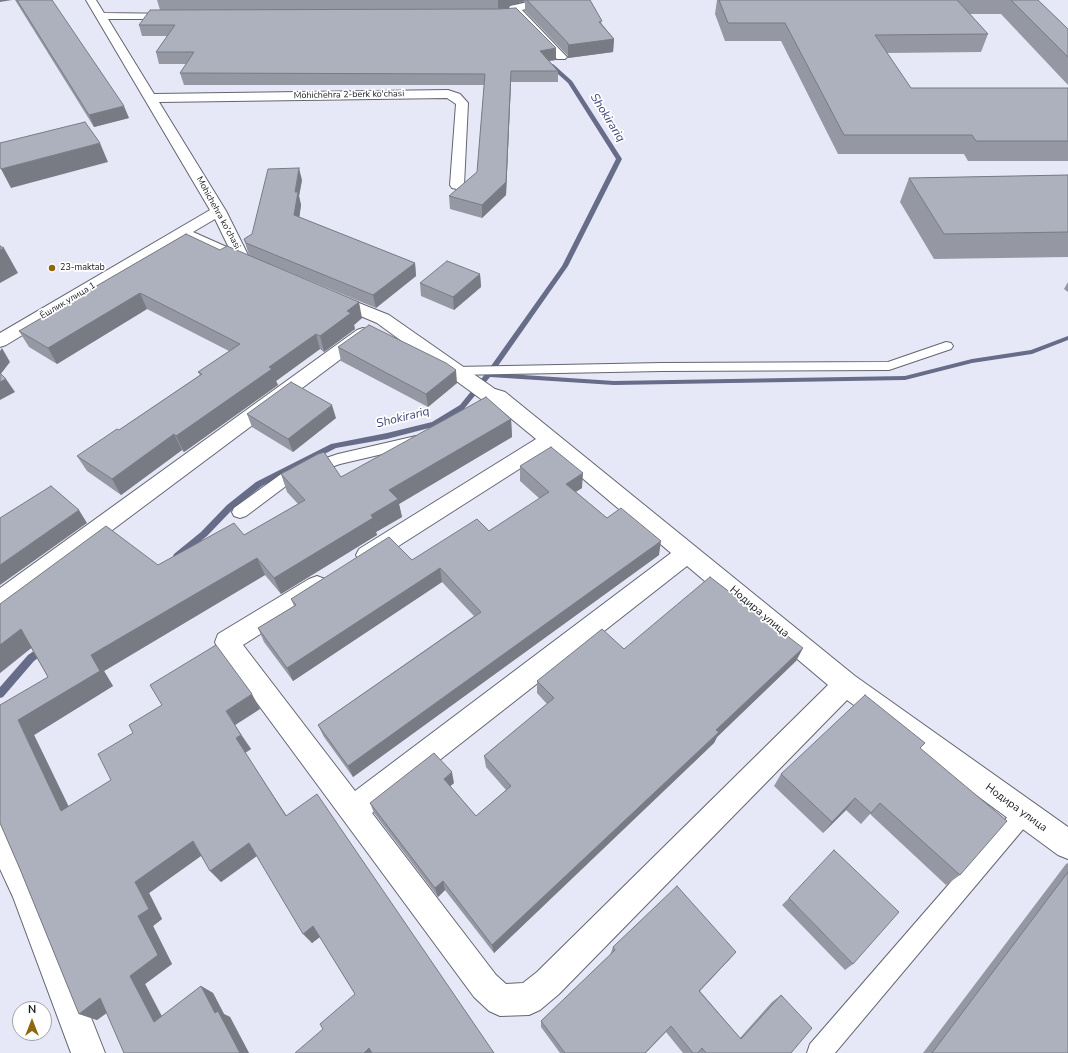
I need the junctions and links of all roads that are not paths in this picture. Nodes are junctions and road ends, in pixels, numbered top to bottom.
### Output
1 (91, 0) edge
2 (552, 0) edge
3 (519, 14) junction
4 (505, 15) edge
5 (101, 16) junction
6 (186, 16) edge
7 (561, 58) dead end
8 (151, 98) junction
9 (457, 185) dead end
10 (218, 211) junction
11 (181, 233) junction
12 (243, 260) junction
13 (278, 274) edge
14 (320, 292) edge
15 (383, 319) junction
16 (0, 341) edge
17 (946, 346) dead end
18 (456, 371) junction
19 (427, 438) edge
20 (550, 440) junction
21 (240, 512) dead end
22 (688, 553) junction
23 (0, 601) edge
24 (846, 684) junction
25 (353, 810) junction
26 (1023, 814) junction
27 (0, 836) edge
28 (1068, 845) edge
29 (88, 1053) edge
30 (819, 1053) edge

1 - 5 street, Mohichehra ko'chasi
2 - 3 street
3 - 4 street
3 - 7 street
5 - 6 street
5 - 8 street, Mohichehra ko'chasi
8 - 9 street, Mohichehra 2-berk ko'chasi
8 - 10 street, Mohichehra ko'chasi
10 - 11 street, Ёшлик улица 1
10 - 12 street, Mohichehra ko'chasi
11 - 12 street
11 - 16 street, Ёшлик улица 1
12 - 13 street, Mohichehra ko'chasi
14 - 15 street
15 - 18 street
15 - 23 street
17 - 18 lane
18 - 20 street, Нодира улица
19 - 21 lane
20 - 22 street, Нодира улица
20 - 25 street
22 - 24 street, Нодира улица
22 - 25 street
24 - 25 street
24 - 26 street, Нодира улица
26 - 28 street, Нодира улица
26 - 30 lane
27 - 29 street

